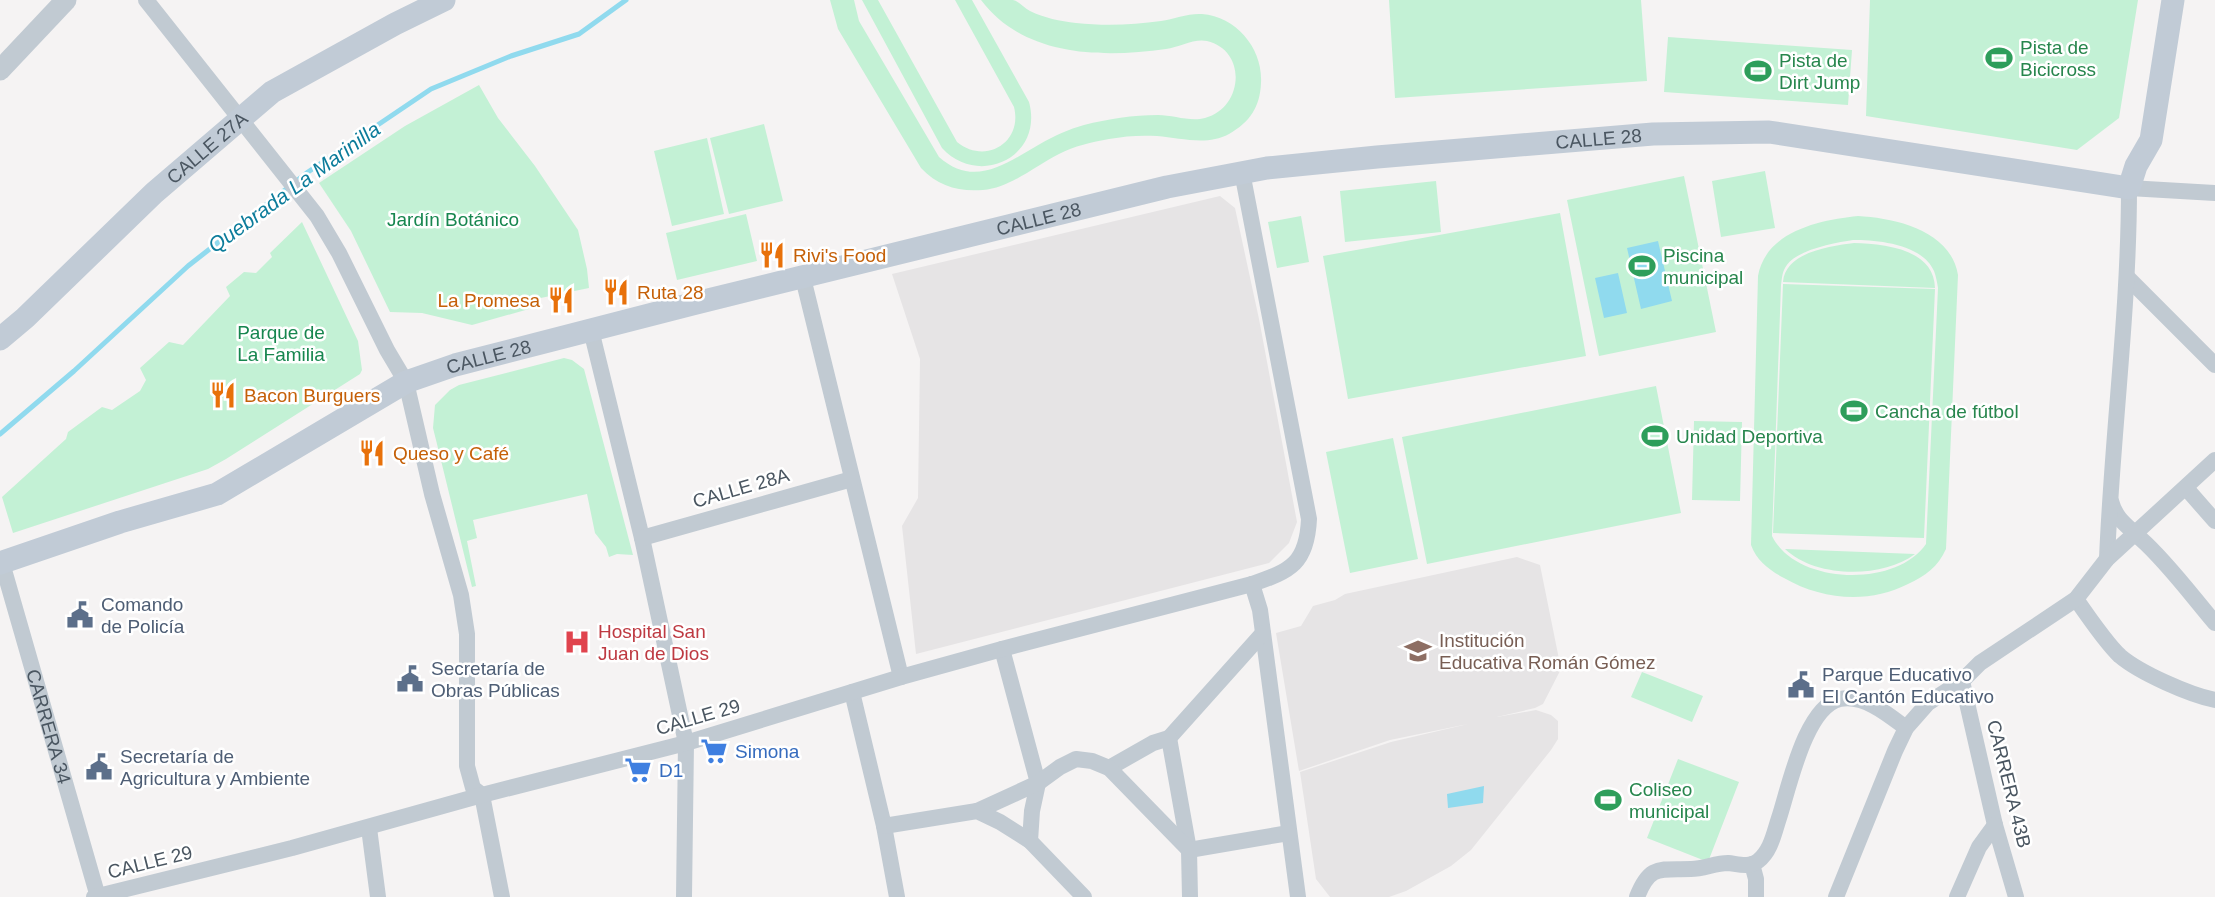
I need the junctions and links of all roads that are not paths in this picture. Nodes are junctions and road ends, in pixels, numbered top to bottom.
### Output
1 (66, 0) edge
2 (146, 0) edge
3 (444, 0) edge
4 (2173, 0) edge
5 (0, 70) edge
6 (239, 120) junction
7 (1241, 172) junction
8 (2129, 188) junction
9 (2213, 195) edge
10 (2127, 277) junction
11 (803, 278) junction
12 (591, 330) junction
13 (0, 339) edge
14 (2215, 365) edge
15 (406, 382) junction
16 (2215, 460) edge
17 (852, 479) junction
18 (2186, 488) junction
19 (2110, 497) junction
20 (2215, 521) edge
21 (2134, 534) junction
22 (642, 538) junction
23 (2107, 559) junction
24 (1, 561) edge
25 (1252, 584) junction
26 (2076, 599) junction
27 (2215, 623) edge
28 (1263, 633) junction
29 (1002, 649) junction
30 (901, 677) junction
31 (1962, 681) junction
32 (852, 692) junction
33 (2215, 700) edge
34 (1906, 728) junction
35 (1170, 738) junction
36 (686, 743) junction
37 (1110, 768) junction
38 (1038, 783) junction
39 (482, 795) junction
40 (977, 811) junction
41 (884, 825) junction
42 (1995, 825) junction
43 (369, 828) junction
44 (1289, 833) junction
45 (1030, 841) junction
46 (1189, 850) junction
47 (1752, 864) junction
48 (97, 897) edge
49 (378, 897) edge
50 (502, 897) edge
51 (684, 897) edge
52 (897, 897) edge
53 (1084, 897) edge
54 (1190, 897) edge
55 (1298, 897) edge
56 (1637, 897) edge
57 (1756, 897) edge
58 (1836, 897) edge
59 (1957, 897) edge
60 (2016, 897) edge

1 - 5 street
2 - 6 street
3 - 6 main road, CALLE 27A
4 - 8 main road
6 - 13 main road, CALLE 27A
6 - 15 street
7 - 8 main road, CALLE 28
7 - 11 main road, CALLE 28
7 - 25 street, CALLE 29
8 - 9 street
8 - 10 street
10 - 14 street
10 - 19 street
11 - 12 main road, CALLE 28
11 - 17 street
12 - 15 main road, CALLE 28
12 - 22 street
15 - 24 main road, CALLE 28
15 - 39 street
16 - 18 street
17 - 22 street, CALLE 28A
17 - 30 street
18 - 20 street
18 - 21 street
19 - 21 street
19 - 23 street
21 - 23 street
21 - 27 street
22 - 36 street
23 - 26 street
24 - 48 street, CARRERA 34
25 - 28 street
25 - 29 street, CALLE 29
26 - 31 street
26 - 33 street
28 - 35 street
28 - 44 street
29 - 30 street, CALLE 29
29 - 38 street
30 - 32 street, CALLE 29
31 - 34 street
31 - 42 street, CARRERA 43B
32 - 36 street, CALLE 29
32 - 41 street
34 - 47 street
34 - 58 street
35 - 37 street
35 - 46 street
36 - 39 street, CALLE 29
36 - 51 street
37 - 38 street
37 - 46 street
38 - 40 street
38 - 45 street
39 - 43 street, CALLE 29
39 - 50 street
40 - 41 street
40 - 45 street
41 - 52 street
42 - 59 street
42 - 60 street, CARRERA 43B
43 - 48 street, CALLE 29
43 - 49 street
44 - 46 street
44 - 55 street
45 - 53 street
46 - 54 street
47 - 56 street
47 - 57 street

